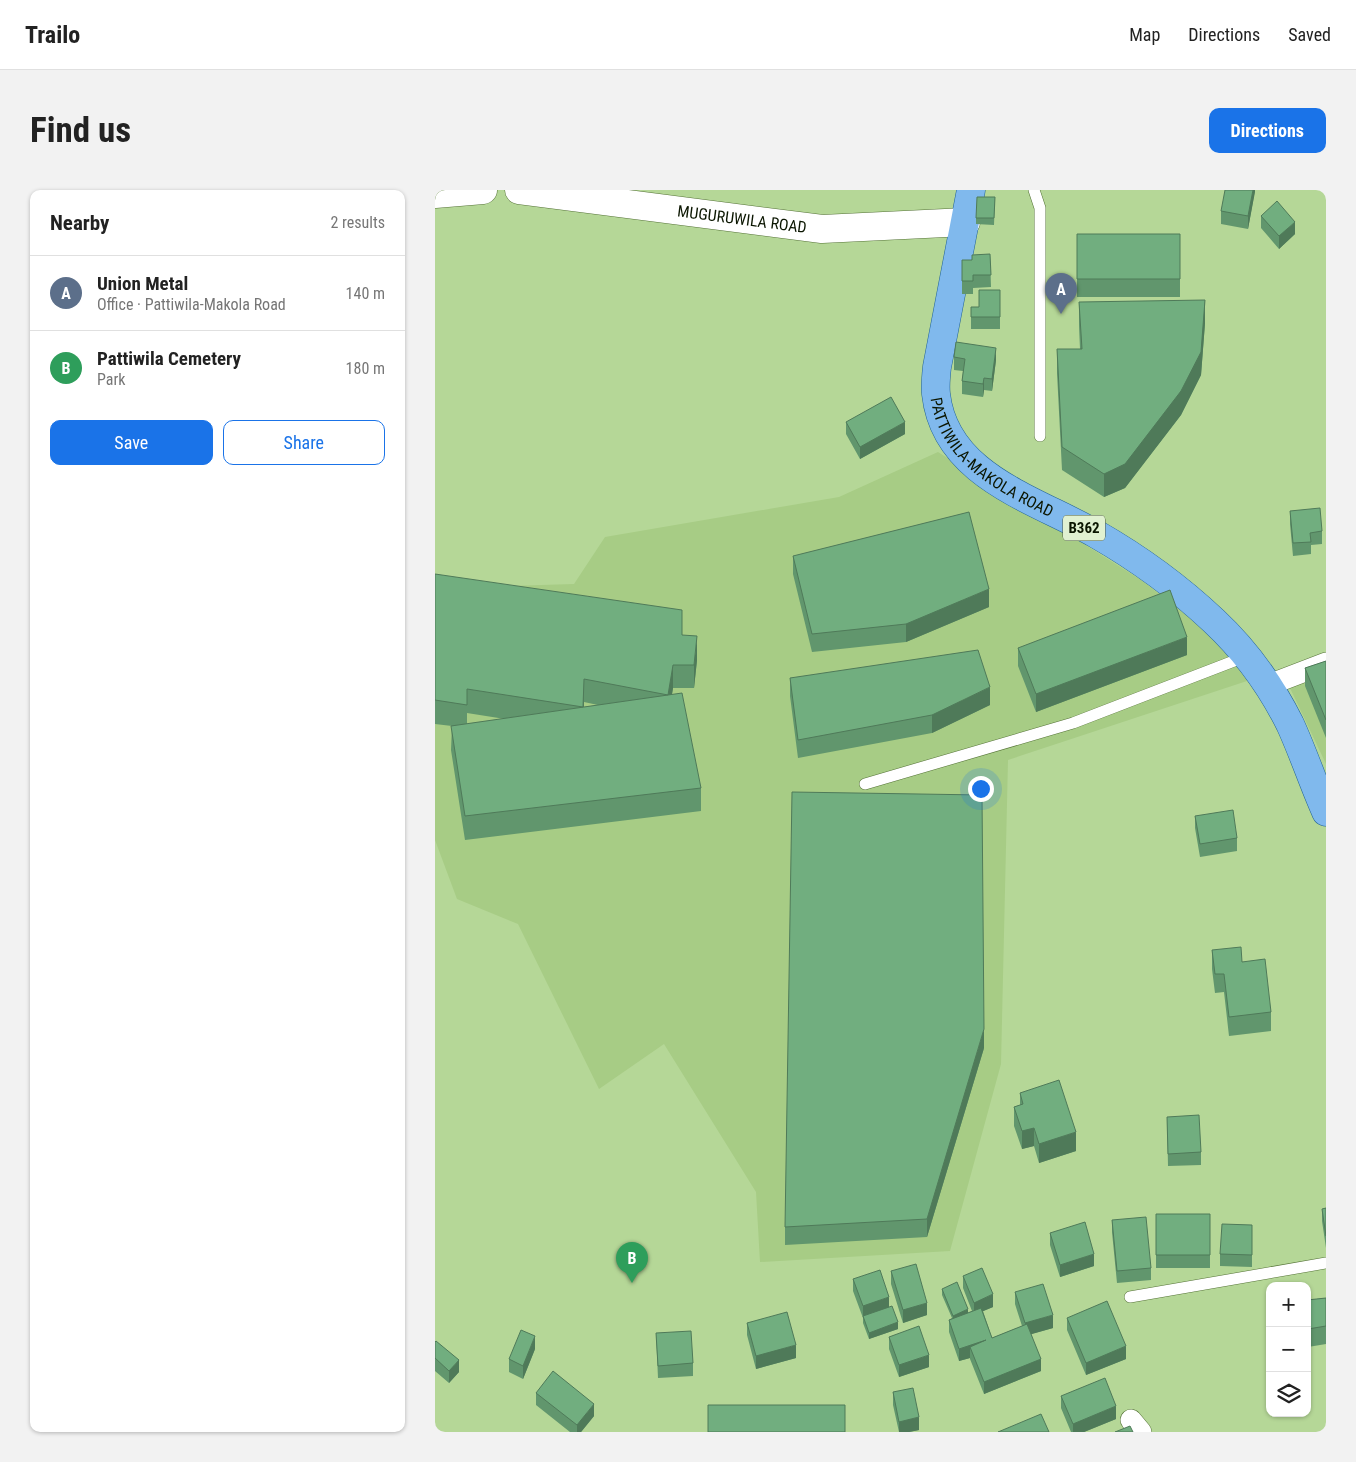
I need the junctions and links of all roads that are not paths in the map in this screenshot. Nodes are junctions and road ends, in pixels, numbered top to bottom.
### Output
1 (483, 190) edge
2 (519, 190) edge
3 (971, 190) edge
4 (1034, 190) edge
5 (435, 194) edge
6 (966, 222) junction
7 (1040, 436) dead end
8 (1248, 656) junction
9 (1326, 663) edge
10 (1266, 686) junction
11 (865, 784) dead end
12 (1326, 812) edge
13 (1326, 1263) edge
14 (1130, 1297) dead end

1 - 5 street
2 - 6 street, MUGURUWILA ROAD
3 - 6 main road, PATTIWILA-MAKOLA ROAD
4 - 7 lane
6 - 8 main road, PATTIWILA-MAKOLA ROAD / B362
8 - 10 main road, PATTIWILA-MAKOLA ROAD / B362
8 - 11 lane
9 - 10 street
10 - 12 main road, PATTIWILA-MAKOLA ROAD / B362
13 - 14 lane

